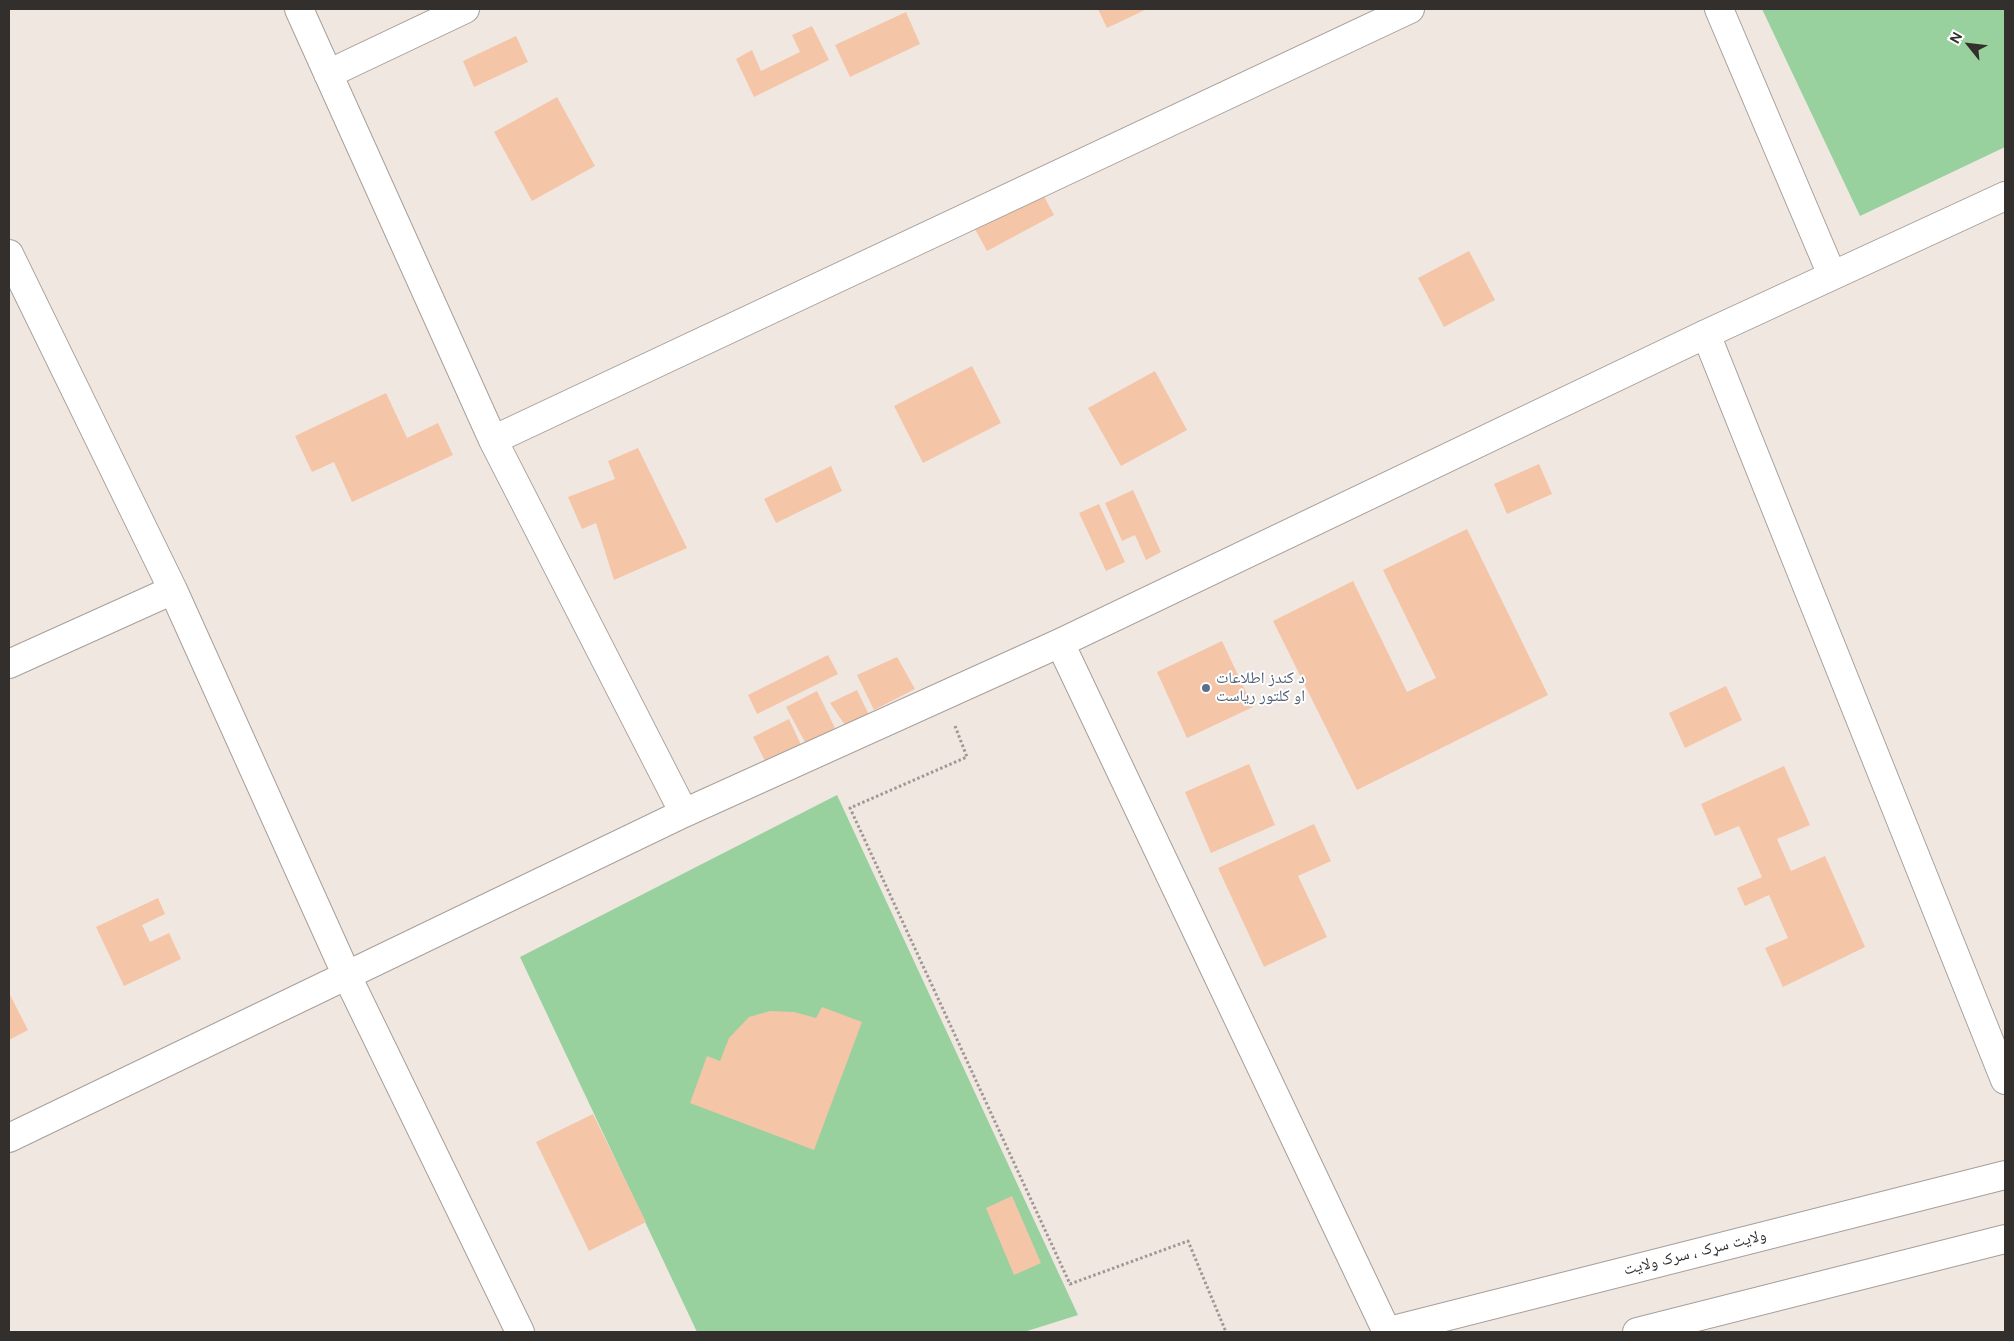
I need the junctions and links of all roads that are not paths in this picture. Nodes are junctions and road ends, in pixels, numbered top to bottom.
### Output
1 (299, 9) edge
2 (465, 9) edge
3 (1410, 9) edge
4 (1719, 9) edge
5 (328, 74) junction
6 (2005, 196) edge
7 (9, 254) edge
8 (1832, 275) junction
9 (1706, 334) junction
10 (493, 440) junction
11 (173, 590) junction
12 (1060, 643) junction
13 (9, 664) edge
14 (684, 813) junction
15 (347, 976) junction
16 (2005, 1080) edge
17 (9, 1138) edge
18 (2005, 1175) edge
19 (2005, 1239) edge
20 (520, 1332) edge
21 (1386, 1332) edge
22 (1637, 1332) edge

1 - 5 street
2 - 5 street
3 - 10 street
4 - 8 street
5 - 10 street
6 - 8 street
7 - 11 street
8 - 9 street
9 - 12 street
9 - 16 street
10 - 14 street
11 - 13 street
11 - 15 street
12 - 14 street
12 - 21 street
14 - 15 street
15 - 17 street
15 - 20 street
18 - 21 street, ولایت سړک ، سرک ولایت
19 - 22 street

